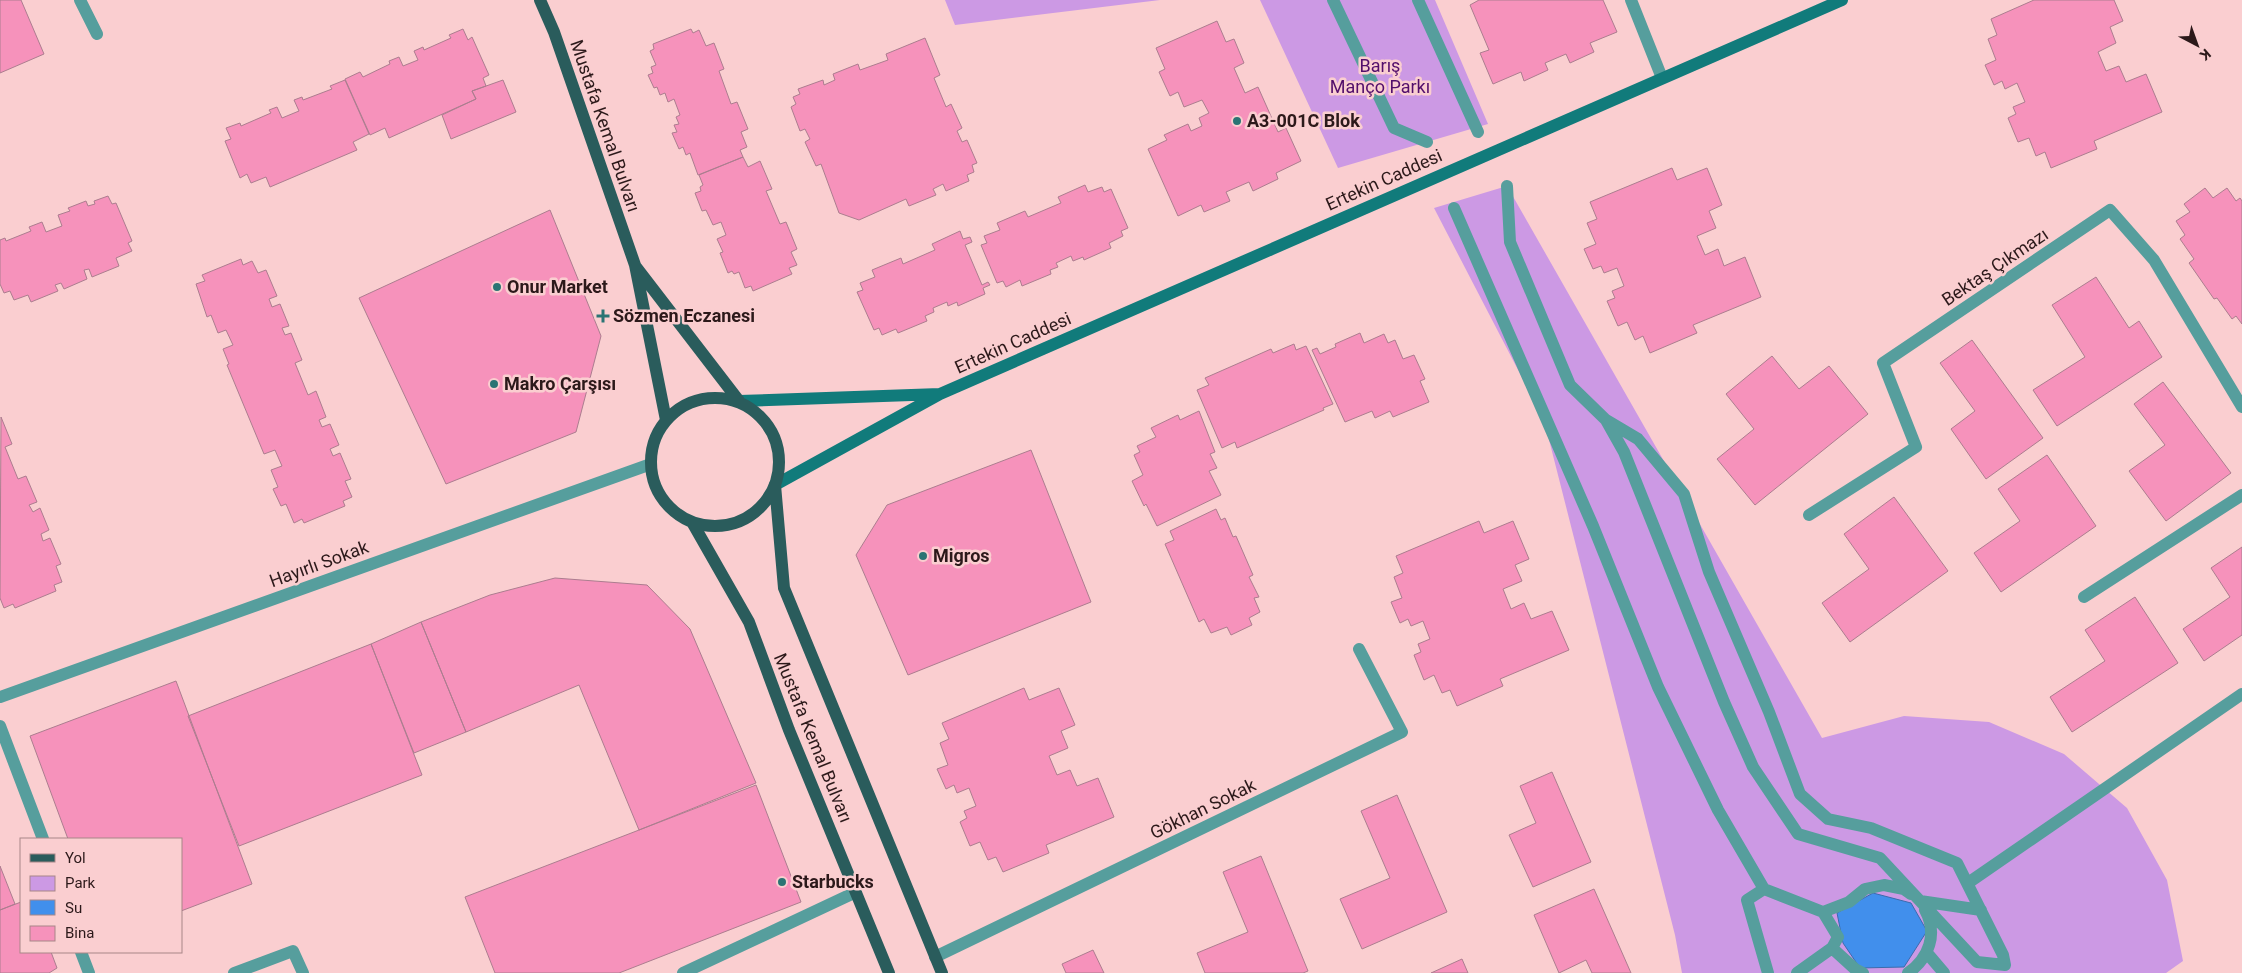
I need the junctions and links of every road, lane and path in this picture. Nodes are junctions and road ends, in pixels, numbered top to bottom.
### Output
1 (80, 0) edge
2 (540, 0) edge
3 (1334, 0) edge
4 (1418, 0) edge
5 (1631, 0) edge
6 (1842, 0) edge
7 (97, 34) dead end
8 (1662, 78) junction
9 (1478, 132) dead end
10 (1426, 142) dead end
11 (1507, 186) dead end
12 (1454, 208) dead end
13 (635, 265) junction
14 (940, 394) junction
15 (739, 401) junction
16 (2242, 406) edge
17 (666, 420) junction
18 (1606, 420) junction
19 (651, 464) junction
20 (775, 484) junction
21 (2242, 495) edge
22 (1809, 515) dead end
23 (692, 522) junction
24 (2084, 598) dead end
25 (1359, 649) dead end
26 (2242, 694) edge
27 (0, 697) edge
28 (0, 726) edge
29 (43, 838) edge
30 (1968, 883) junction
31 (1764, 890) junction
32 (856, 892) junction
33 (1920, 901) junction
34 (1981, 910) junction
35 (1823, 912) junction
36 (1832, 948) junction
37 (81, 953) edge
38 (1927, 953) junction
39 (935, 957) junction
40 (88, 973) edge
41 (234, 973) edge
42 (303, 973) edge
43 (683, 973) edge
44 (889, 973) edge
45 (942, 973) edge
46 (1768, 973) edge
47 (1797, 973) edge
48 (1863, 973) edge
49 (1908, 973) edge
50 (1944, 973) edge

1 - 7 street
2 - 13 main road, Mustafa Kemal Bulvarı
3 - 10 street
4 - 9 street
5 - 8 street
6 - 8 main road, Ertekin Caddesi
8 - 14 main road, Ertekin Caddesi
11 - 18 street
12 - 31 street
13 - 15 main road
13 - 17 main road
14 - 15 main road
14 - 20 main road, Ertekin Caddesi
15 - 17 main road
15 - 20 main road
16 - 22 street, Bektaş Çıkmazı
17 - 19 main road
18 - 30 street
18 - 33 street
19 - 23 main road
19 - 27 street, Hayırlı Sokak
20 - 23 main road
20 - 39 main road
21 - 24 street
23 - 32 main road, Mustafa Kemal Bulvarı
25 - 39 street, Gökhan Sokak
26 - 30 street
28 - 29 street
30 - 34 street
31 - 35 street
31 - 46 street
32 - 43 street
32 - 44 main road, Mustafa Kemal Bulvarı
33 - 34 street
33 - 34 street
33 - 35 street
33 - 38 street
35 - 36 street
36 - 47 street
36 - 48 street
37 - 40 street
38 - 49 street
38 - 50 street
39 - 45 main road
41 - 42 street

